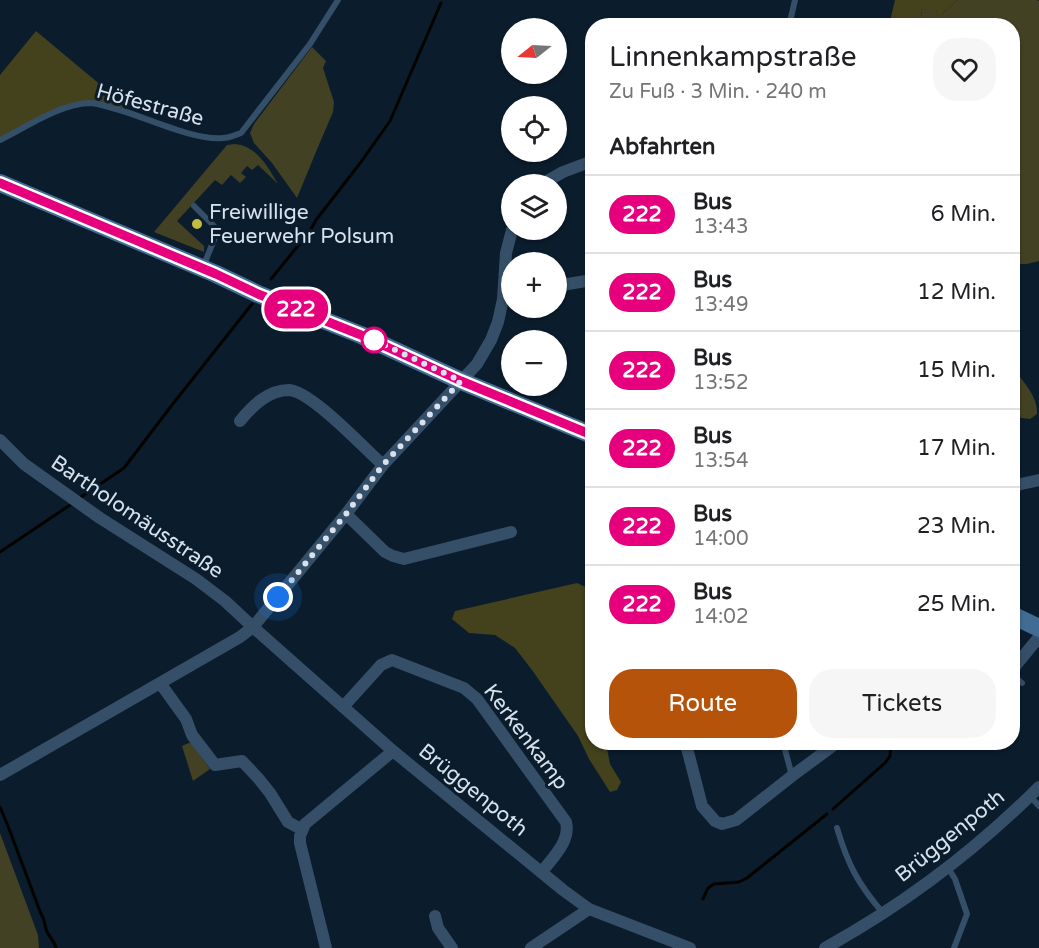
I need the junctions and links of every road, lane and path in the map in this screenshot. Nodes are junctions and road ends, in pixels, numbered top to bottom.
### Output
1 (338, 0) edge
2 (795, 0) edge
3 (791, 18) edge
4 (0, 140) edge
5 (585, 163) edge
6 (560, 174) edge
7 (0, 183) edge
8 (194, 206) dead end
9 (202, 268) junction
10 (585, 281) edge
11 (567, 284) edge
12 (501, 314) edge
13 (461, 381) junction
14 (240, 421) dead end
15 (585, 432) edge
16 (0, 440) edge
17 (383, 465) junction
18 (1039, 480) edge
19 (1020, 484) edge
20 (346, 514) junction
21 (510, 532) dead end
22 (1020, 619) edge
23 (253, 627) junction
24 (1039, 628) edge
25 (1039, 637) edge
26 (1020, 660) edge
27 (160, 683) junction
28 (343, 707) junction
29 (688, 750) edge
30 (785, 750) edge
31 (827, 750) edge
32 (393, 751) junction
33 (0, 775) edge
34 (792, 776) junction
35 (1035, 792) edge
36 (1039, 806) edge
37 (837, 828) dead end
38 (302, 830) junction
39 (948, 868) junction
40 (542, 872) junction
41 (589, 909) junction
42 (884, 914) junction
43 (435, 916) dead end
44 (326, 948) edge
45 (452, 948) edge
46 (531, 948) edge
47 (690, 948) edge
48 (825, 948) edge
49 (954, 948) edge

1 - 4 lane, Höfestraße
2 - 3 lane
5 - 6 street
7 - 9 main road
8 - 9 lane
9 - 13 main road
10 - 11 street
12 - 13 street
13 - 15 main road
13 - 17 street
14 - 17 street
16 - 23 street, Bartholomäusstraße
17 - 20 street
18 - 19 street
20 - 21 street
20 - 23 street
22 - 24 main road
23 - 27 street
23 - 28 street, Brüggenpoth
25 - 26 street
27 - 33 street
27 - 38 street
28 - 32 street, Brüggenpoth
28 - 40 street, Kerkenkamp
29 - 34 street
30 - 34 lane
31 - 34 street
32 - 38 street
32 - 40 street, Brüggenpoth
35 - 36 lane
35 - 39 street, Brüggenpoth
37 - 42 lane
38 - 44 street
39 - 42 street, Brüggenpoth
39 - 49 lane
40 - 41 street, Brüggenpoth
41 - 46 street
41 - 47 street, Brüggenpoth
42 - 48 street, Brüggenpoth
43 - 45 street

